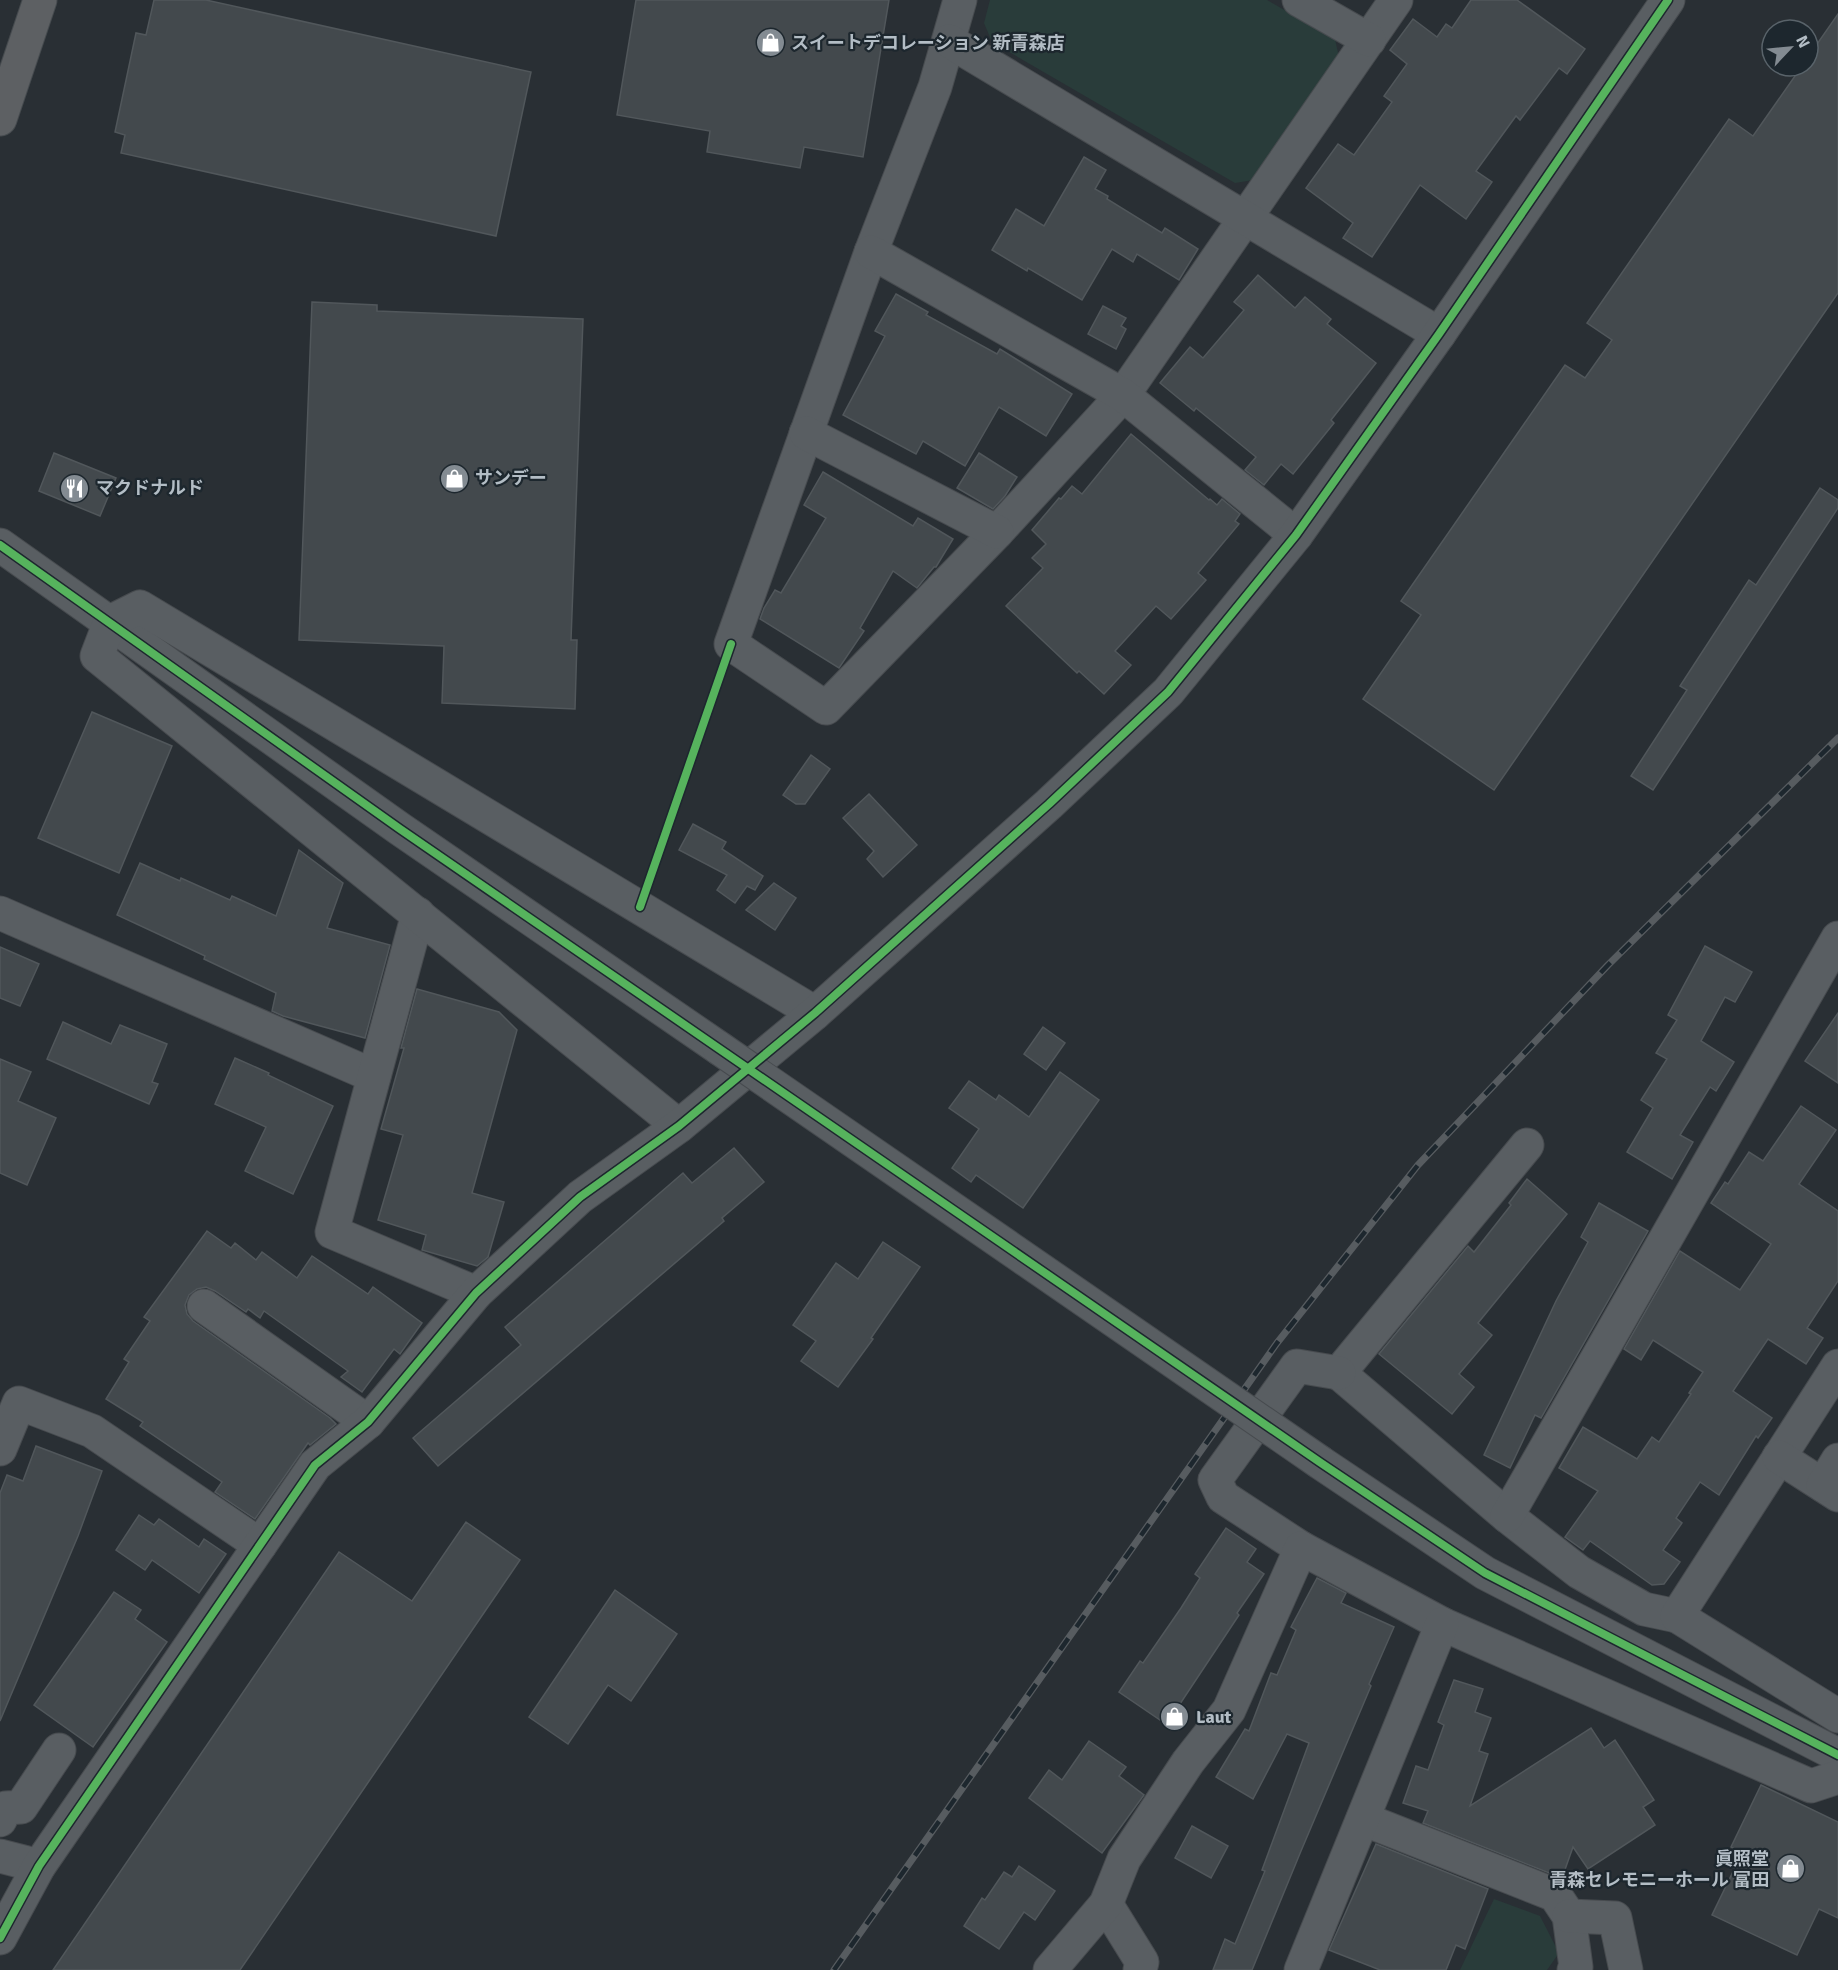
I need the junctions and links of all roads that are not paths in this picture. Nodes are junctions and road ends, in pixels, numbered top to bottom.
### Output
1 (40, 0) edge
2 (960, 0) edge
3 (1299, 0) edge
4 (1396, 0) edge
5 (1668, 0) edge
6 (1369, 40) junction
7 (949, 41) junction
8 (0, 119) edge
9 (1247, 218) junction
10 (871, 252) junction
11 (1439, 334) junction
12 (1124, 395) junction
13 (806, 433) junction
14 (997, 532) junction
15 (1296, 535) junction
16 (0, 545) edge
17 (110, 622) junction
18 (0, 913) edge
19 (418, 914) junction
20 (1838, 938) edge
21 (815, 1012) junction
22 (374, 1076) junction
23 (679, 1126) junction
24 (1527, 1145) dead end
25 (476, 1293) junction
26 (204, 1306) dead end
27 (1838, 1366) edge
28 (1339, 1373) junction
29 (368, 1422) junction
30 (0, 1449) edge
31 (1779, 1457) junction
32 (1833, 1480) edge
33 (1507, 1516) junction
34 (260, 1545) junction
35 (1301, 1548) junction
36 (1677, 1616) junction
37 (1442, 1624) junction
38 (1838, 1716) edge
39 (59, 1750) dead end
40 (1838, 1755) edge
41 (1838, 1777) edge
42 (1363, 1819) junction
43 (0, 1820) edge
44 (0, 1856) edge
45 (39, 1866) junction
46 (1106, 1904) junction
47 (1569, 1916) junction
48 (0, 1938) edge
49 (1303, 1969) edge
50 (1050, 1970) edge
51 (1140, 1970) edge
52 (1574, 1970) edge
53 (1626, 1970) edge

1 - 8 highway
2 - 7 street
3 - 6 street
4 - 6 street
5 - 11 street
6 - 9 street
7 - 9 street
7 - 10 street
9 - 11 street
9 - 12 street
10 - 12 street
10 - 13 street
11 - 15 street
12 - 14 street
12 - 15 street
13 - 14 street
13 - 14 street
15 - 21 street
16 - 17 street
17 - 19 street
17 - 21 street
17 - 40 street, bridge
18 - 22 street
19 - 22 street
19 - 23 street
20 - 33 street
21 - 23 street
22 - 25 street
23 - 25 street
24 - 28 street
25 - 29 street
26 - 29 street
27 - 31 street
28 - 33 street
28 - 35 street
29 - 34 street
30 - 34 street
31 - 32 street
31 - 36 street
33 - 36 street
34 - 45 street
35 - 37 street
35 - 46 street
36 - 38 street
37 - 41 street
37 - 42 street
39 - 43 street
42 - 47 street
42 - 49 street
44 - 45 street
45 - 48 street
46 - 50 street
46 - 51 street
47 - 52 street
47 - 53 street

